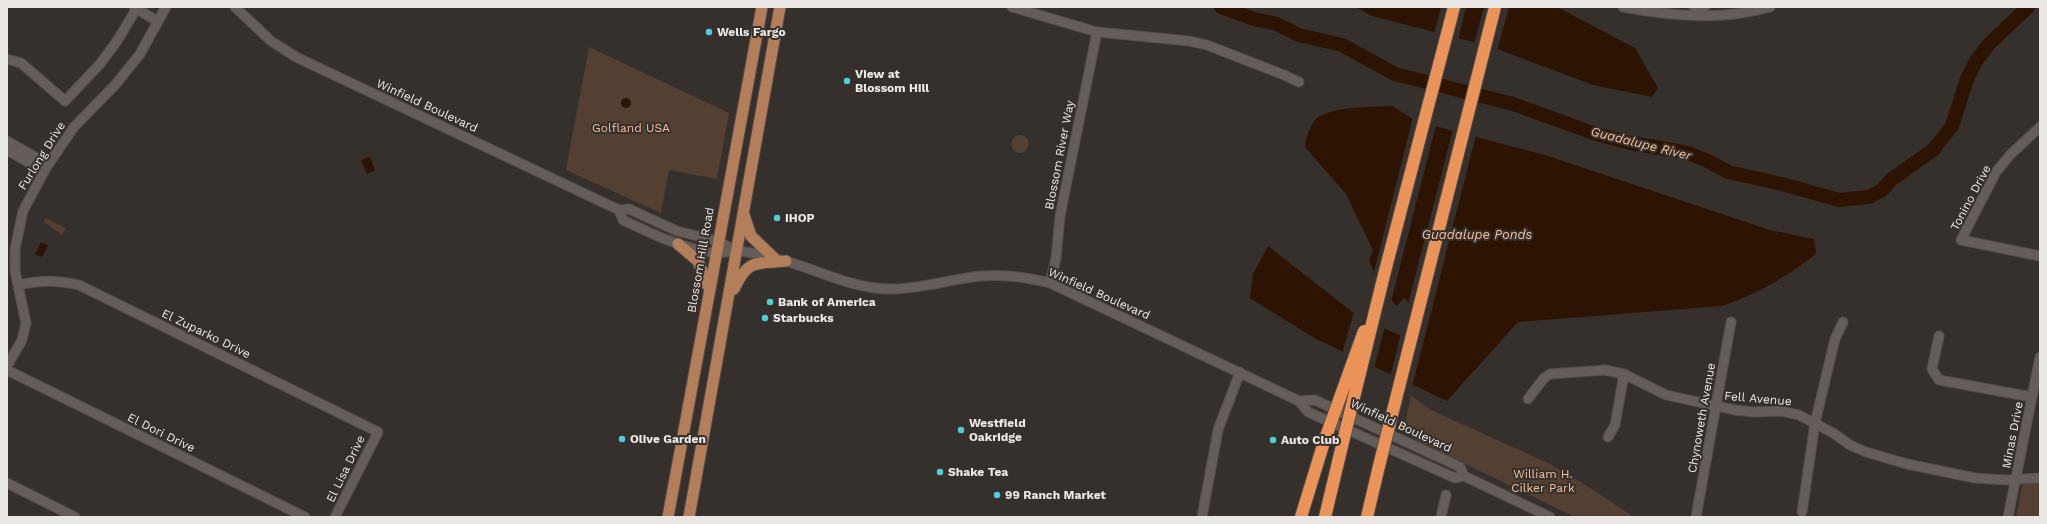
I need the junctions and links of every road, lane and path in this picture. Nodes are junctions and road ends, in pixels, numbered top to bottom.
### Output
1 (166, 7) edge
2 (235, 7) edge
3 (780, 7) edge
4 (1012, 7) edge
5 (1454, 7) edge
6 (1495, 7) edge
7 (1624, 7) edge
8 (1694, 7) edge
9 (1705, 7) edge
10 (1770, 7) edge
11 (135, 8) edge
12 (761, 10) edge
13 (157, 21) junction
14 (775, 31) junction
15 (1097, 32) junction
16 (7, 59) edge
17 (1299, 82) dead end
18 (2040, 127) edge
19 (7, 141) edge
20 (7, 150) edge
21 (46, 168) junction
22 (619, 210) junction
23 (744, 214) junction
24 (718, 241) junction
25 (678, 244) junction
26 (736, 251) junction
27 (716, 253) junction
28 (2040, 256) edge
29 (774, 258) junction
30 (786, 261) junction
31 (1384, 275) junction
32 (1050, 283) junction
33 (18, 285) junction
34 (709, 288) junction
35 (728, 303) junction
36 (1732, 322) dead end
37 (1843, 322) dead end
38 (1939, 336) dead end
39 (2040, 357) edge
40 (7, 366) edge
41 (7, 370) edge
42 (1240, 372) junction
43 (1624, 374) junction
44 (2032, 397) junction
45 (1528, 399) dead end
46 (1299, 401) junction
47 (1716, 407) junction
48 (1815, 423) junction
49 (378, 432) joint
50 (1608, 437) dead end
51 (1464, 476) junction
52 (2040, 478) edge
53 (2016, 480) junction
54 (7, 483) edge
55 (1446, 495) dead end
56 (1802, 512) dead end
57 (74, 517) edge
58 (305, 517) edge
59 (335, 517) edge
60 (668, 517) edge
61 (689, 517) edge
62 (1202, 517) edge
63 (1301, 517) edge
64 (1325, 517) edge
65 (1367, 517) edge
66 (1441, 517) edge
67 (1550, 517) edge
68 (1696, 517) edge
69 (2008, 517) edge

1 - 13 street, Furlong Drive
2 - 22 street, Winfield Boulevard
3 - 14 main road
4 - 15 street
5 - 31 highway
6 - 65 highway, bridge
7 - 10 street
8 - 9 street
11 - 13 street
11 - 16 street
12 - 14 main road
12 - 24 main road, Blossom Hill Road
13 - 21 street, Furlong Drive
14 - 23 main road
15 - 17 street
15 - 32 street, Blossom River Way
18 - 28 street, Tonino Drive
19 - 21 street
20 - 21 street
21 - 33 street, Furlong Drive
22 - 24 street, Winfield Boulevard
22 - 25 street, Winfield Boulevard
23 - 26 main road
23 - 29 main road
24 - 26 street, Winfield Boulevard
24 - 27 main road, Blossom Hill Road
25 - 27 street, Winfield Boulevard
25 - 34 main road
26 - 27 street, Winfield Boulevard
26 - 29 street, Winfield Boulevard
26 - 35 main road
27 - 34 main road, Blossom Hill Road
29 - 30 street, Winfield Boulevard
30 - 32 street, Winfield Boulevard
30 - 35 main road
31 - 63 highway, bridge
31 - 64 highway, bridge
32 - 42 street, Winfield Boulevard
33 - 40 street, Furlong Drive
33 - 49 street, El Zuparko Drive
34 - 60 main road, Blossom Hill Road
35 - 61 main road
36 - 47 street, Chynoweth Avenue
37 - 48 street
38 - 44 street
39 - 44 street, Minas Drive
41 - 58 street, El Dori Drive
42 - 46 street, Winfield Boulevard
42 - 62 street
43 - 45 street, Fell Avenue
43 - 47 street, Fell Avenue
43 - 50 street
44 - 53 street, Minas Drive
46 - 51 street, Winfield Boulevard
46 - 51 street, Winfield Boulevard
47 - 48 street, Fell Avenue
47 - 68 street, Chynoweth Avenue
48 - 53 street, Fell Avenue
48 - 56 street
49 - 59 street, El Lisa Drive
51 - 67 street, Winfield Boulevard
52 - 53 street, Fell Avenue
53 - 69 street, Minas Drive
54 - 57 street
55 - 66 street

